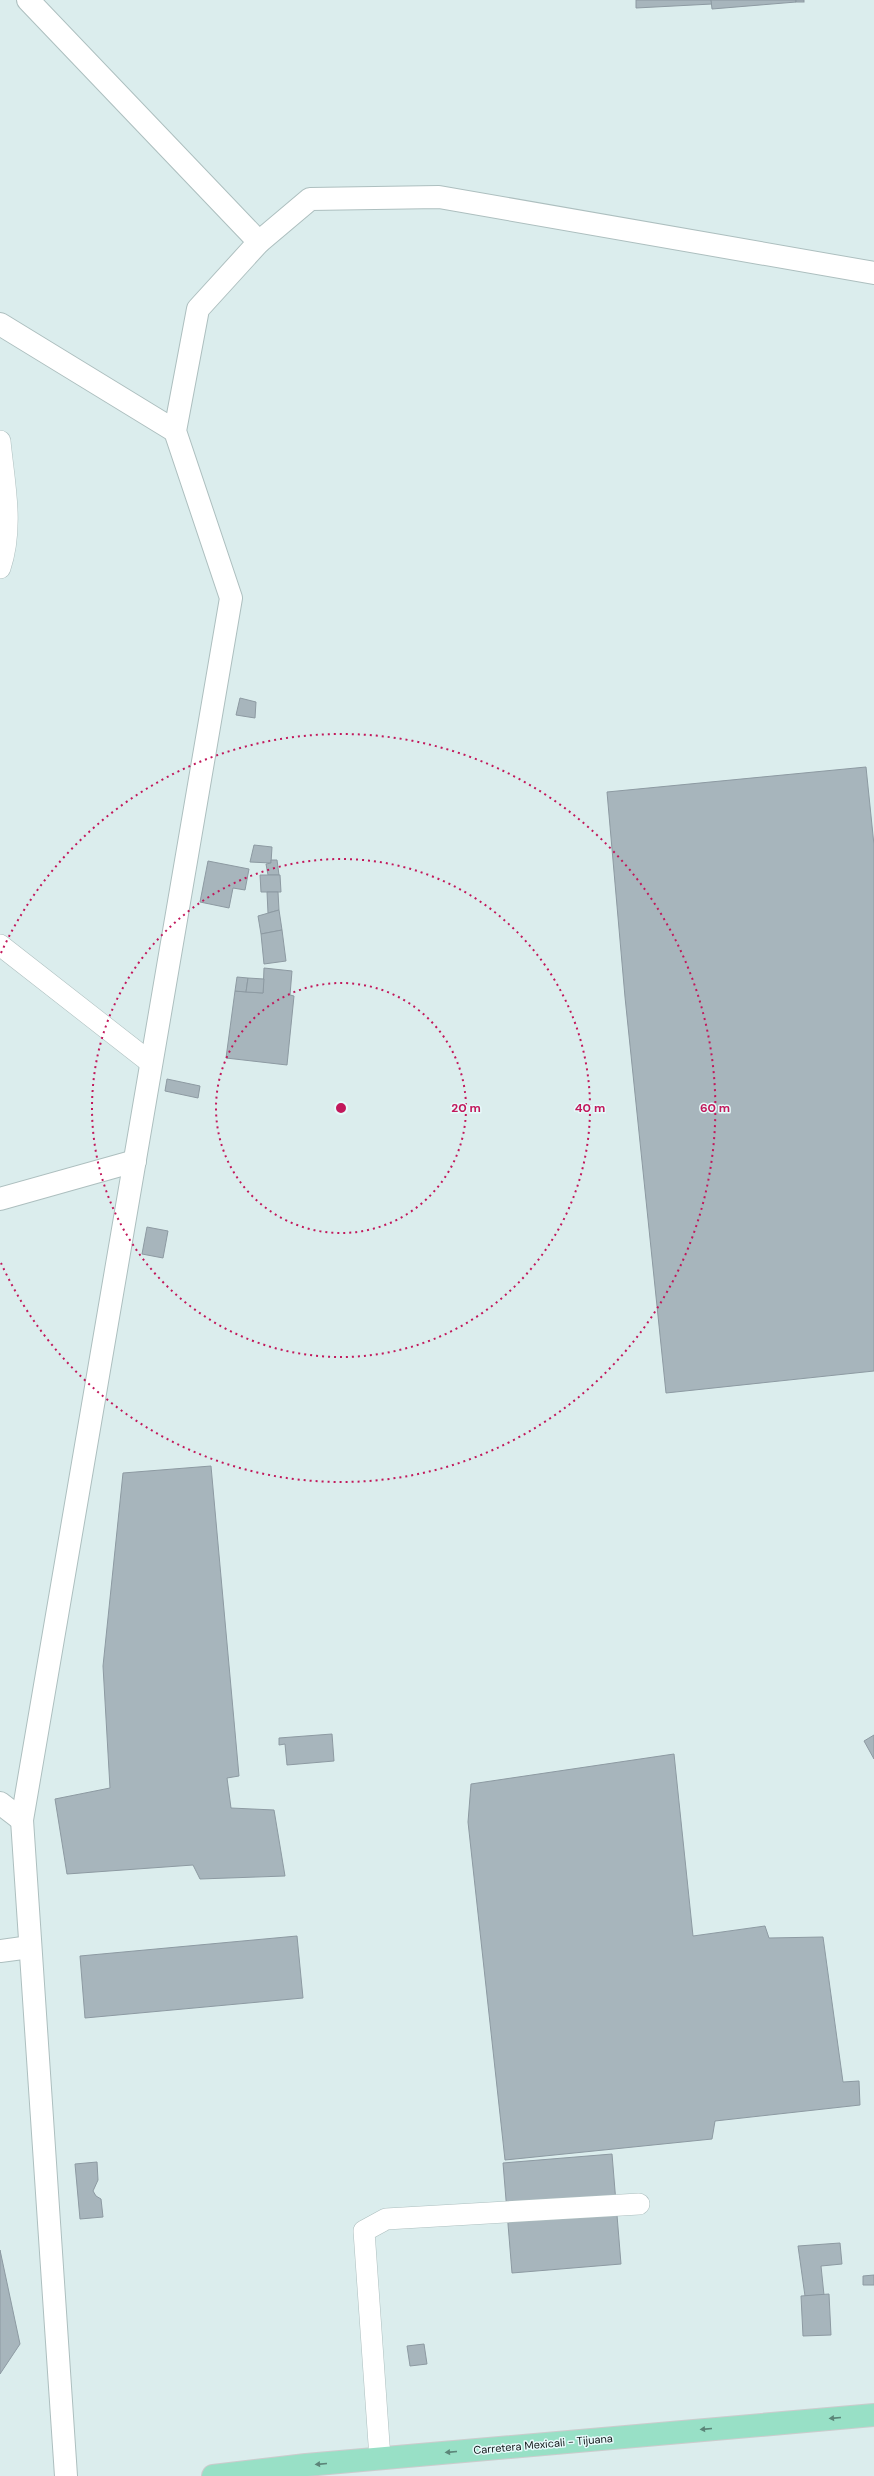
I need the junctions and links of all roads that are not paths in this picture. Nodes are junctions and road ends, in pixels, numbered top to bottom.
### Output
1 (28, 0) edge
2 (259, 242) junction
3 (874, 266) edge
4 (874, 273) edge
5 (0, 324) edge
6 (175, 431) junction
7 (0, 441) edge
8 (0, 568) edge
9 (0, 945) edge
10 (151, 1063) junction
11 (135, 1160) junction
12 (0, 1199) edge
13 (0, 1803) edge
14 (22, 1820) junction
15 (30, 1947) junction
16 (0, 1951) edge
17 (639, 2204) dead end
18 (874, 2414) edge
19 (380, 2458) junction
20 (66, 2476) edge
21 (213, 2476) edge

1 - 2 street
2 - 4 street
2 - 6 street
3 - 4 street
5 - 6 street
6 - 10 street
7 - 8 lane
9 - 10 lane
10 - 11 street
11 - 12 street
11 - 14 street
13 - 14 street
14 - 15 street
15 - 16 street
15 - 20 street
17 - 19 lane
18 -> 19 main road, Carretera Mexicali - Tijuana
19 -> 21 main road, Carretera Mexicali - Tijuana

